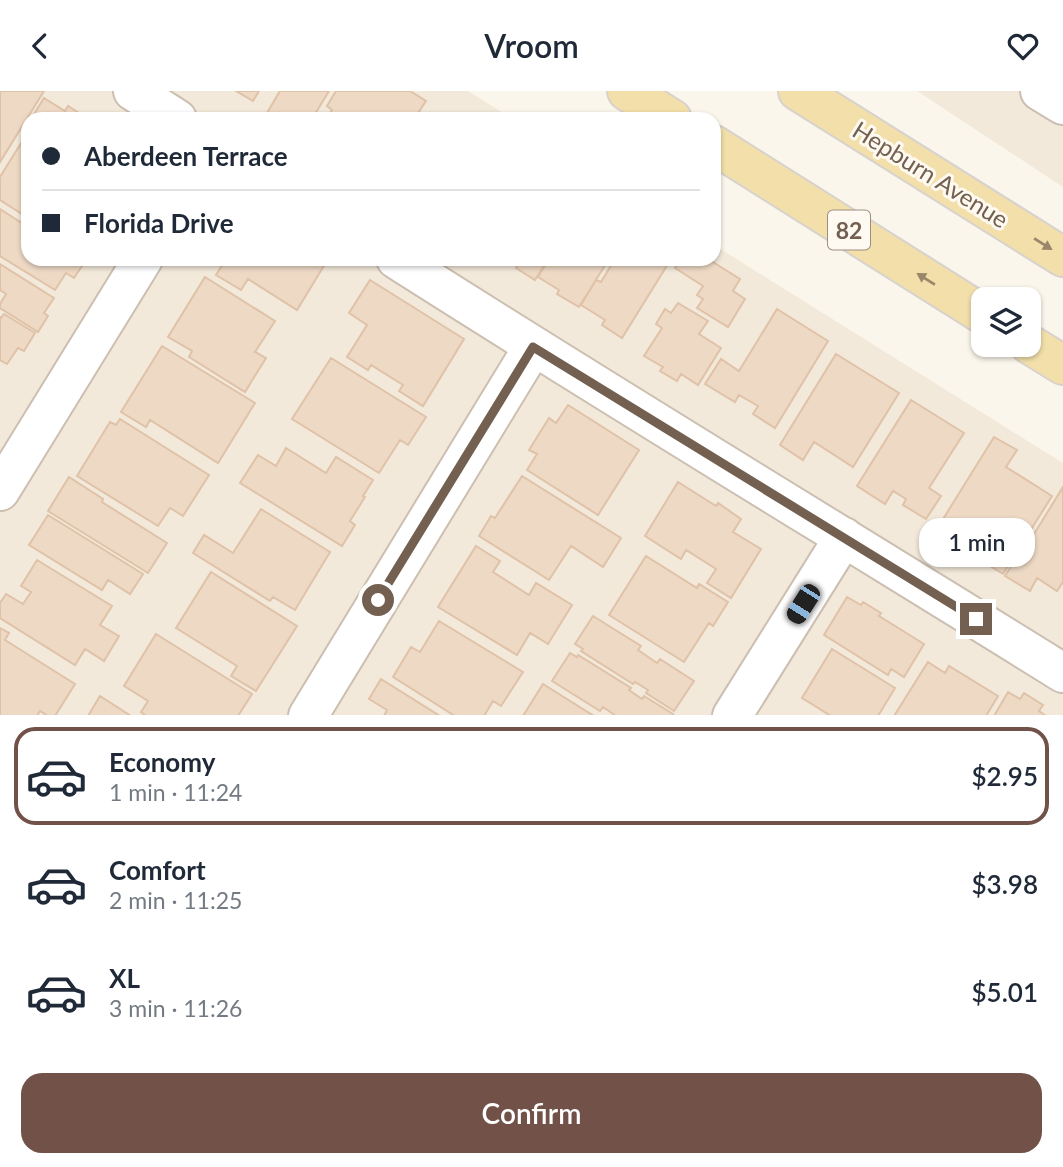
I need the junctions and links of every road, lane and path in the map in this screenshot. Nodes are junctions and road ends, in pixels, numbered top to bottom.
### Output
1 (133, 91) edge
2 (628, 91) edge
3 (798, 91) edge
4 (1040, 91) edge
5 (1063, 105) edge
6 (166, 112) edge
7 (661, 112) edge
8 (721, 149) edge
9 (1063, 257) edge
10 (139, 266) edge
11 (407, 266) edge
12 (971, 307) edge
13 (533, 347) junction
14 (1041, 351) edge
15 (1063, 365) edge
16 (0, 491) edge
17 (845, 537) junction
18 (1063, 673) edge
19 (309, 715) edge
20 (733, 715) edge

1 - 6 street
2 - 7 main road
3 -> 9 main road, Hepburn Avenue
4 - 5 street
12 -> 8 main road, 82
10 - 16 street
11 - 13 street
13 - 17 street
13 - 19 street
14 - 15 main road
17 - 18 street
17 - 20 street

